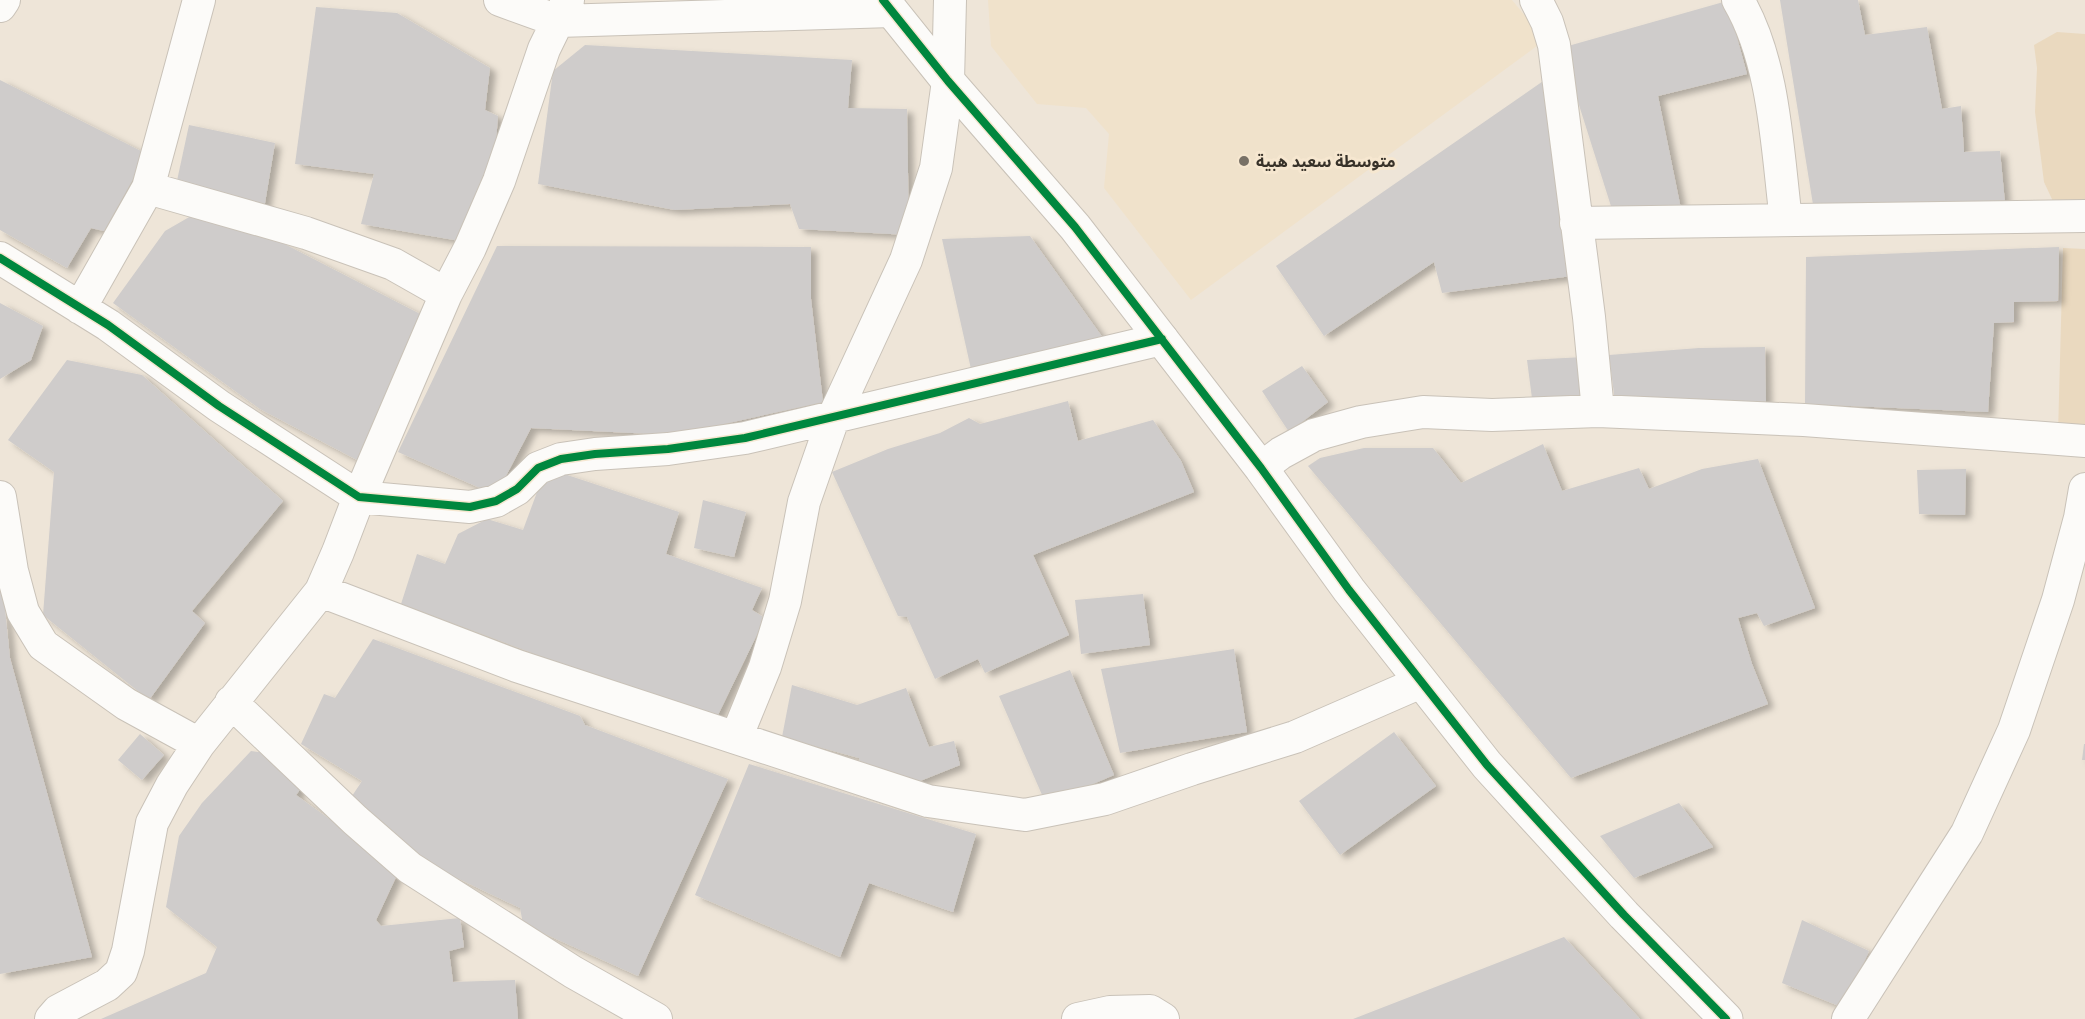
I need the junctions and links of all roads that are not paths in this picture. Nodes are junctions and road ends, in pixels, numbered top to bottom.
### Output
1 (4, 0) edge
2 (199, 0) edge
3 (500, 0) edge
4 (950, 0) edge
5 (1536, 0) edge
6 (1738, 0) edge
7 (0, 6) edge
8 (887, 6) edge
9 (563, 10) edge
10 (948, 81) junction
11 (148, 188) junction
12 (2085, 216) edge
13 (1786, 220) junction
14 (1576, 223) junction
15 (0, 258) edge
16 (446, 294) junction
17 (80, 308) junction
18 (1162, 339) junction
19 (1598, 411) junction
20 (834, 416) junction
21 (2085, 441) edge
22 (1261, 468) junction
23 (2085, 489) edge
24 (0, 497) edge
25 (358, 497) junction
26 (321, 591) junction
27 (1421, 682) junction
28 (231, 702) junction
29 (736, 738) junction
30 (199, 744) junction
31 (51, 1019) edge
32 (656, 1019) edge
33 (1078, 1019) edge
34 (1163, 1019) edge
35 (1726, 1019) edge
36 (1848, 1019) edge

1 - 7 street
2 - 11 street
3 - 9 street
4 - 10 street
5 - 14 street
6 - 13 street
8 - 9 street
8 - 10 street
9 - 16 street
10 - 18 street
10 - 20 street
11 - 16 street
11 - 17 street
12 - 13 street
13 - 14 street
14 - 19 street
15 - 17 street
16 - 25 street
17 - 25 street
18 - 20 street
18 - 22 street
19 - 21 street
19 - 22 street
20 - 25 street
20 - 29 street
22 - 27 street
23 - 36 street
24 - 30 street
25 - 26 street
26 - 28 street
26 - 29 street
27 - 29 street
27 - 35 street
28 - 30 street
28 - 32 street
30 - 31 street
33 - 34 street

